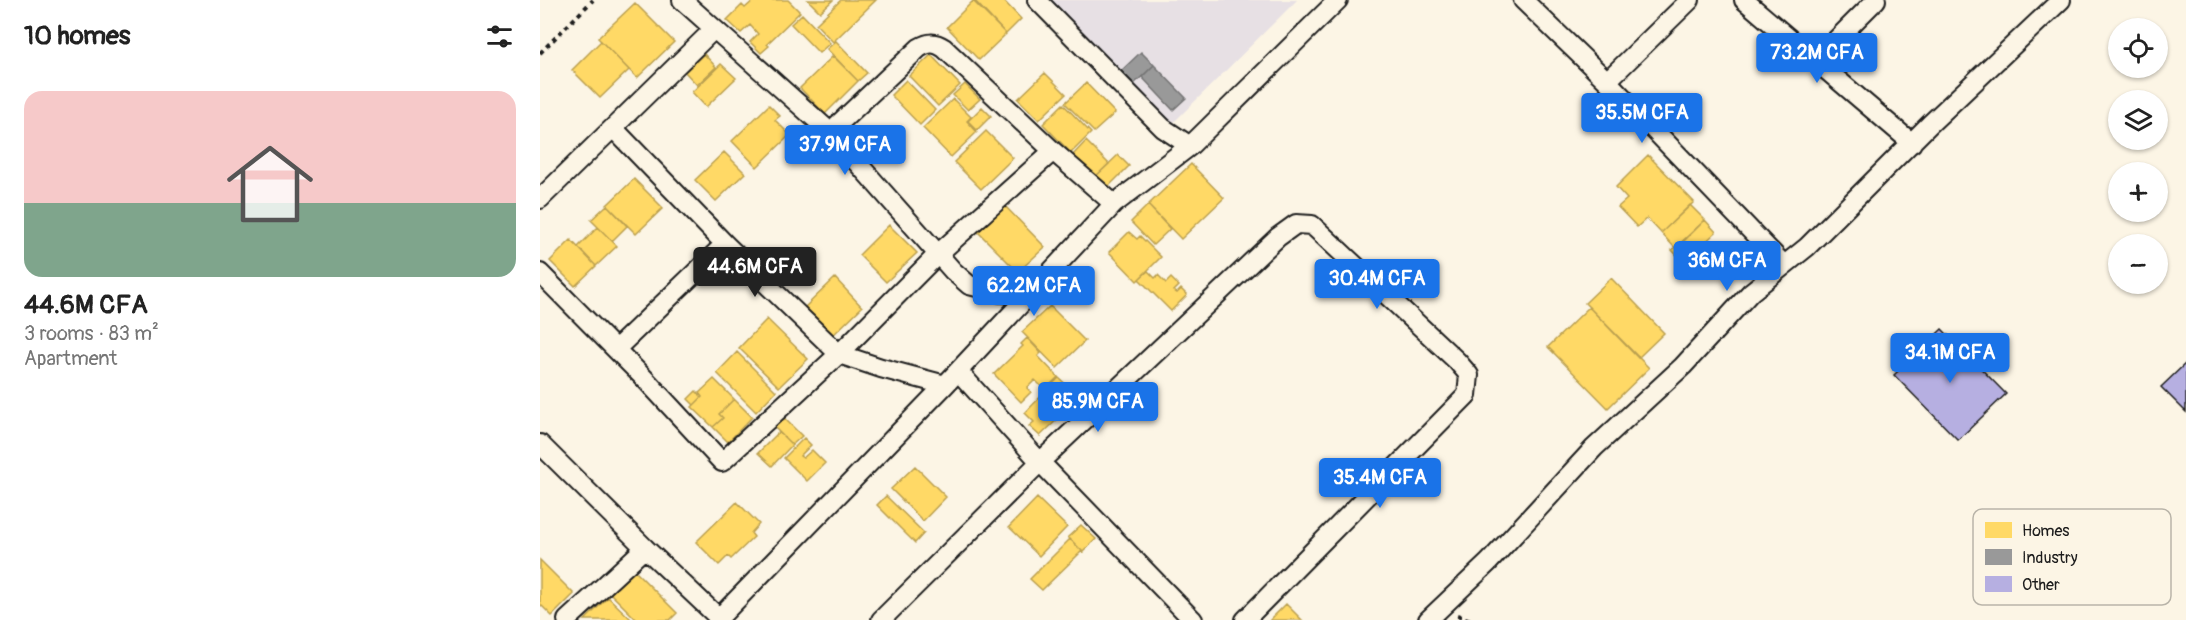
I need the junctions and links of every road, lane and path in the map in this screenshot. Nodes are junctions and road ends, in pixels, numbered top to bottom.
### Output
1 (593, 0) edge
2 (682, 0) edge
3 (1037, 0) edge
4 (1338, 0) edge
5 (1523, 0) edge
6 (1690, 0) edge
7 (1744, 0) edge
8 (1876, 0) edge
9 (2061, 0) edge
10 (714, 29) junction
11 (540, 53) edge
12 (1816, 60) junction
13 (1607, 81) junction
14 (614, 129) junction
15 (830, 132) junction
16 (1912, 143) junction
17 (1190, 146) junction
18 (1053, 151) junction
19 (540, 199) edge
20 (1114, 204) junction
21 (725, 244) junction
22 (939, 253) junction
23 (1784, 265) junction
24 (540, 273) edge
25 (1031, 294) junction
26 (616, 349) junction
27 (839, 354) junction
28 (958, 371) junction
29 (945, 386) junction
30 (540, 444) edge
31 (1040, 462) junction
32 (645, 548) junction
33 (718, 619) edge
34 (567, 620) edge
35 (881, 620) edge
36 (1193, 620) edge
37 (1245, 620) edge
38 (1428, 620) edge

1 - 11 path
2 - 10 street
3 - 17 street
4 - 17 street
5 - 13 street
6 - 13 street
7 - 12 street
8 - 12 street
9 - 16 street
10 - 14 street
10 - 15 street
12 - 16 street
13 - 23 street
14 - 19 street
14 - 21 street
15 - 18 street
15 - 22 street
16 - 23 street
17 - 20 street
18 - 20 street
18 - 22 street
20 - 25 street
21 - 26 street
21 - 27 street
22 - 25 street
22 - 27 street
23 - 38 street
24 - 26 street
25 - 28 street
26 - 27 street
27 - 29 street
28 - 29 street
28 - 31 street
29 - 33 street
30 - 32 street
31 - 35 street
31 - 36 street
31 - 37 street
32 - 33 street
32 - 34 street

